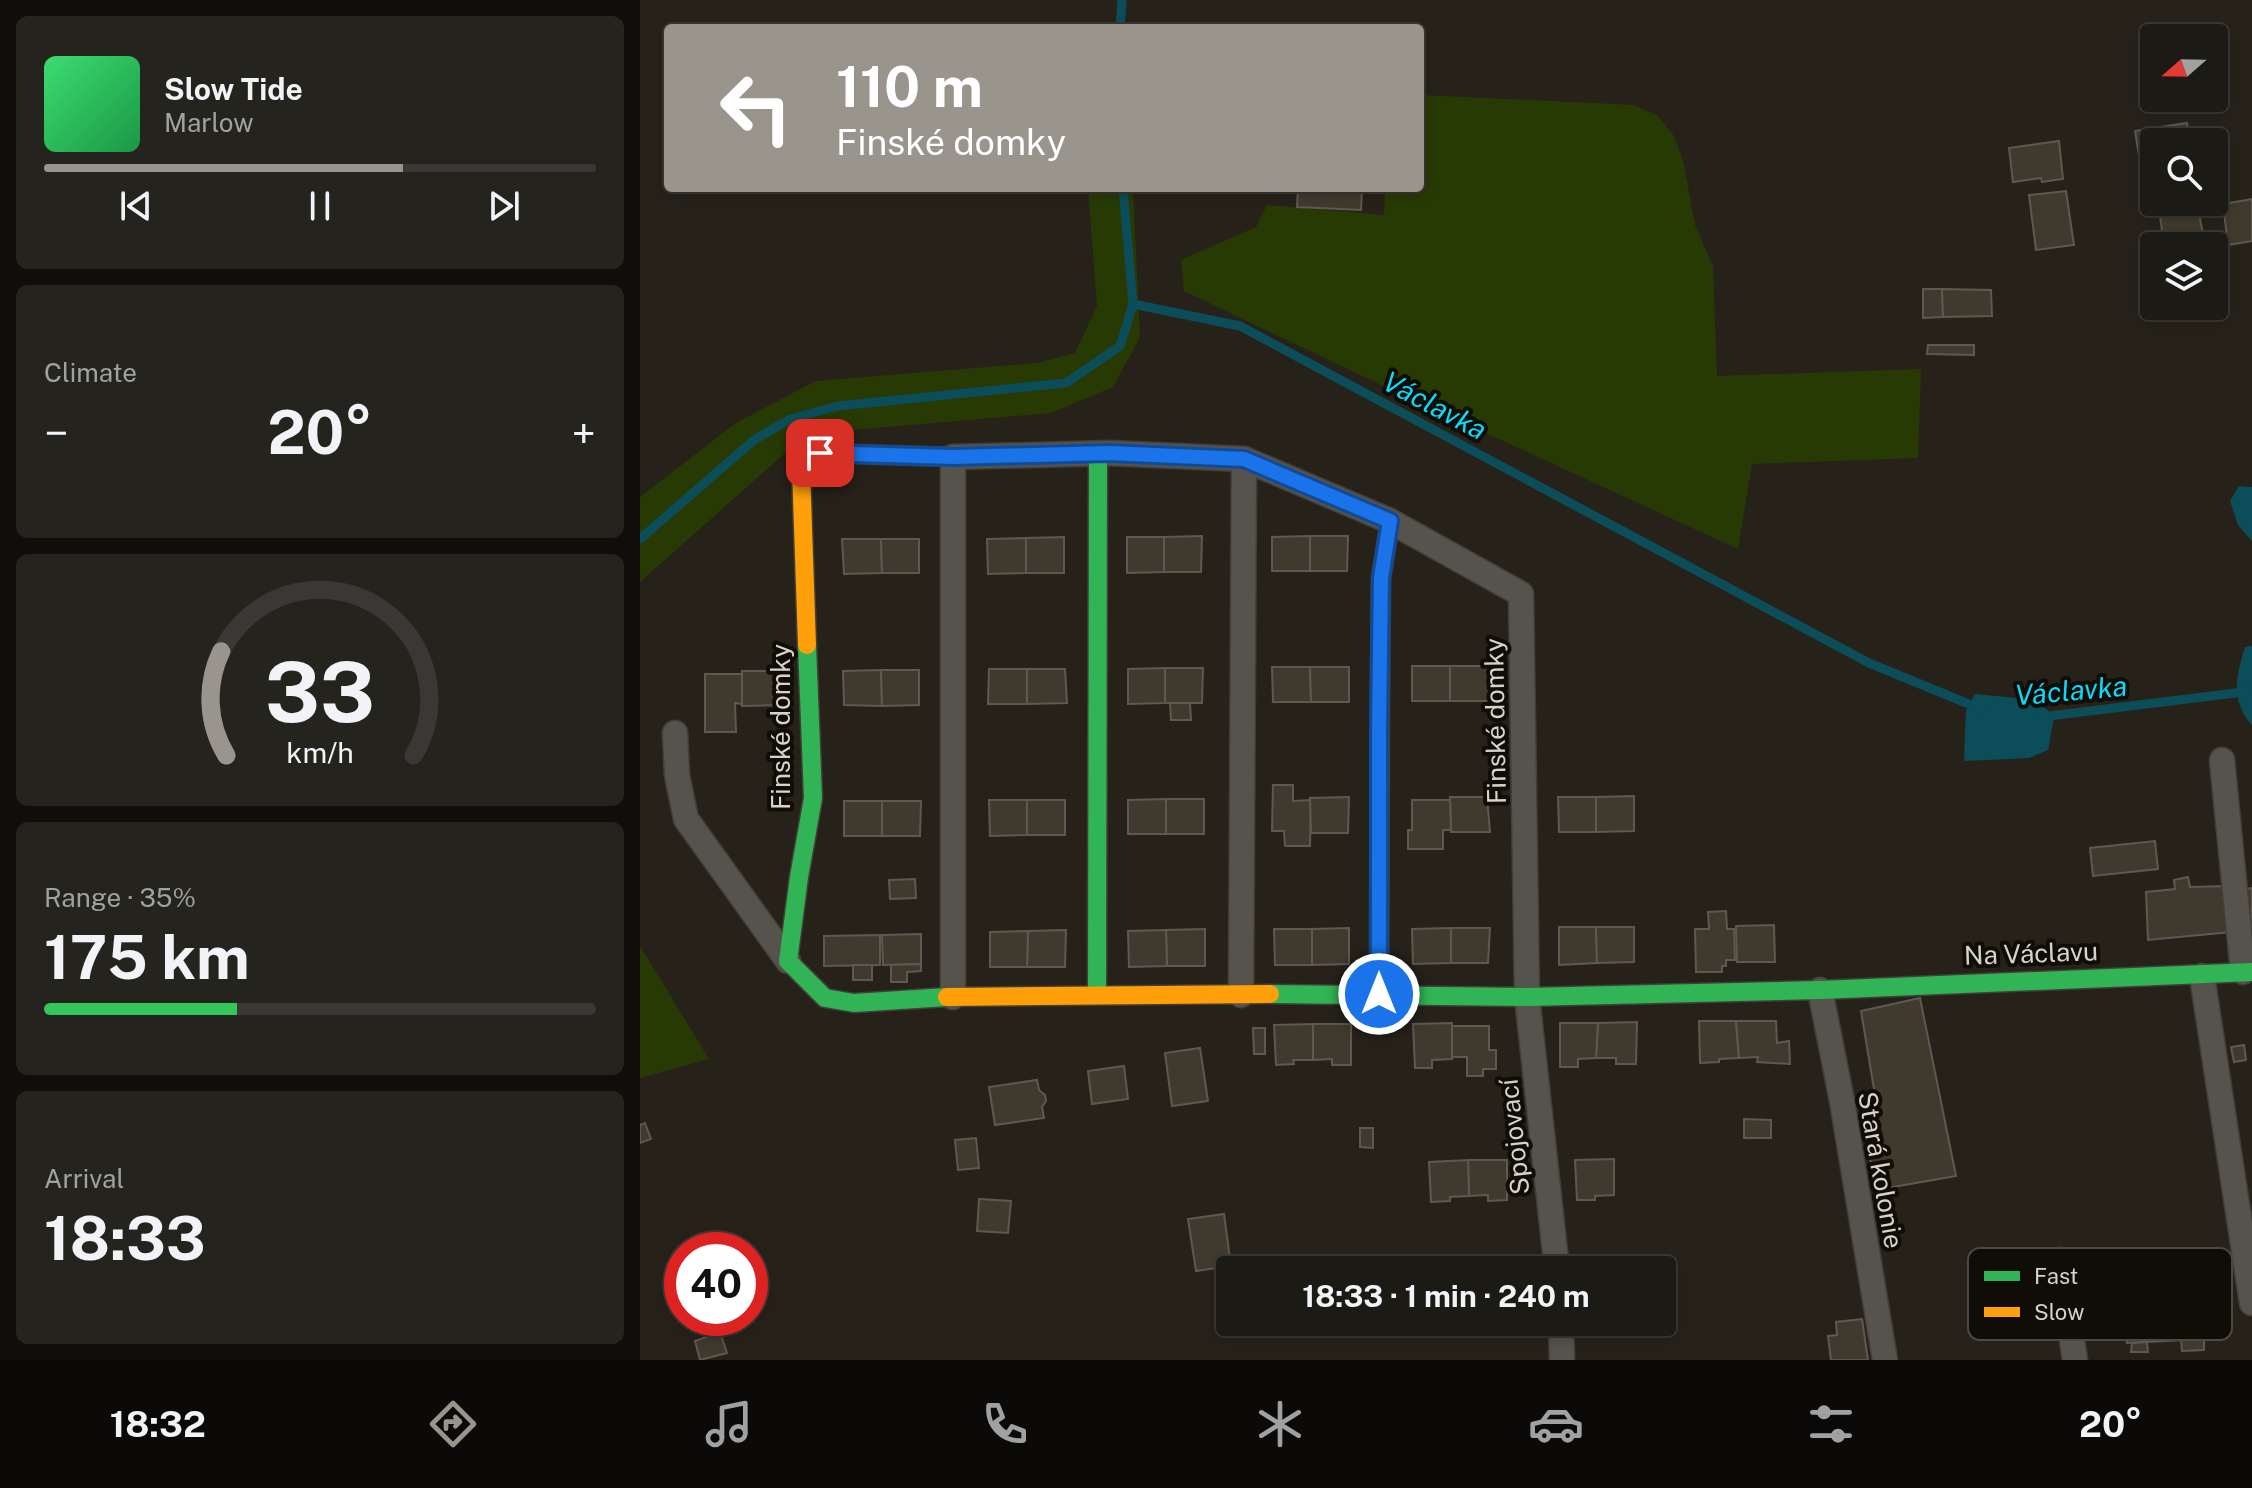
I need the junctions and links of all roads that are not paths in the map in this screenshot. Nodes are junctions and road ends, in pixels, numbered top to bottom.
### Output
1 (1098, 453) junction
2 (953, 457) junction
3 (1244, 459) junction
4 (1390, 521) junction
5 (675, 733) dead end
6 (2222, 760) dead end
7 (788, 961) junction
8 (2248, 972) edge
9 (2202, 976) junction
10 (1820, 990) junction
11 (1379, 994) junction
12 (1097, 995) junction
13 (1241, 995) junction
14 (953, 997) junction
15 (1527, 997) junction
16 (1555, 1256) edge
17 (2252, 1303) edge
18 (1561, 1336) edge
19 (2072, 1340) edge
20 (1562, 1360) edge
21 (1885, 1360) edge
22 (2075, 1360) edge

1 - 2 street, Finské domky
1 - 3 street, Finské domky
1 - 12 street
2 - 7 street, Finské domky
2 - 14 street
3 - 4 street, Finské domky
3 - 13 street
4 - 11 street
4 - 15 street, Finské domky
5 - 7 street
6 - 8 street, Na Václavu
7 - 14 street
8 - 9 street, Na Václavu
9 - 10 street, Na Václavu
9 - 17 street
10 - 15 street
10 - 21 street, Stará kolonie
11 - 13 street
11 - 15 street
12 - 13 street
12 - 14 street
15 - 16 street, Spojovací
18 - 20 street
19 - 22 street

